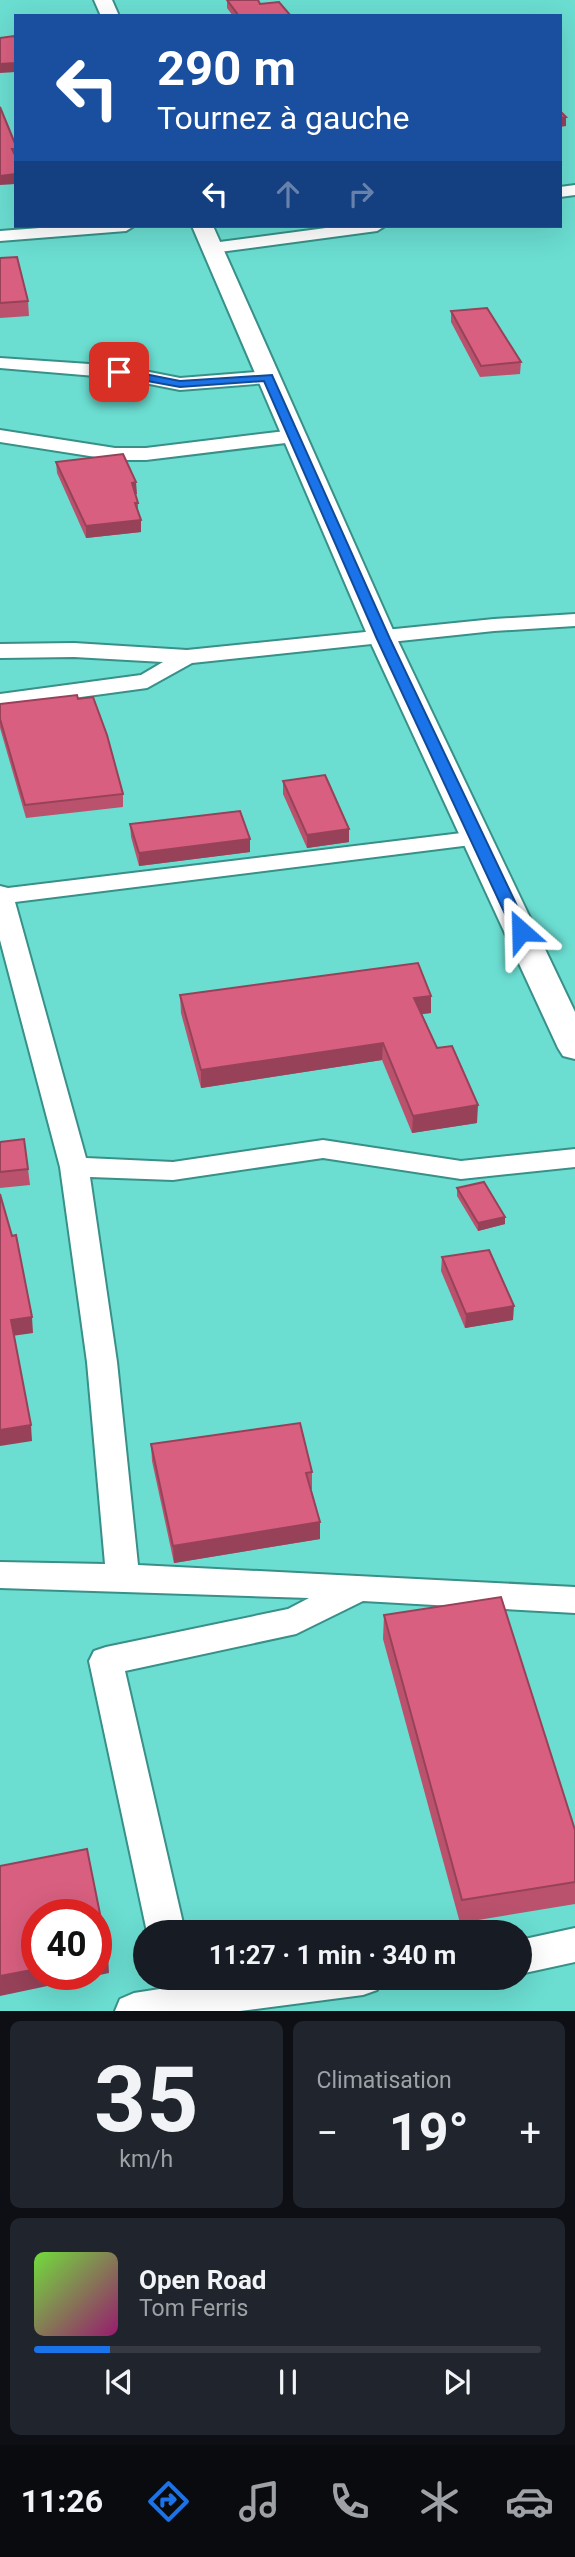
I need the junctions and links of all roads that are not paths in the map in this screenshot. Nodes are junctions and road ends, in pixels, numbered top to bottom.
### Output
1 (101, 228) edge
2 (346, 228) edge
3 (0, 236) edge
4 (207, 237) edge
5 (0, 363) edge
6 (268, 377) junction
7 (0, 436) edge
8 (294, 436) junction
9 (575, 620) edge
10 (383, 639) junction
11 (0, 651) edge
12 (187, 657) junction
13 (0, 701) edge
14 (478, 838) junction
15 (0, 895) edge
16 (575, 1048) edge
17 (575, 1158) edge
18 (74, 1167) junction
19 (0, 1575) edge
20 (123, 1576) junction
21 (360, 1586) junction
22 (575, 1600) edge
23 (163, 1920) edge
24 (575, 1945) edge
25 (532, 1954) edge
26 (260, 1990) edge
27 (158, 2002) edge

1 - 3 street
2 - 4 street
4 - 6 street
5 - 6 street
6 - 8 street
7 - 8 street
8 - 10 street
9 - 10 street
10 - 12 street
10 - 14 street
11 - 12 street
12 - 13 street
14 - 15 street
14 - 16 street
15 - 18 street
17 - 18 street
18 - 20 street
19 - 20 street
20 - 21 street
21 - 22 street
21 - 23 street
24 - 25 street
26 - 27 street

